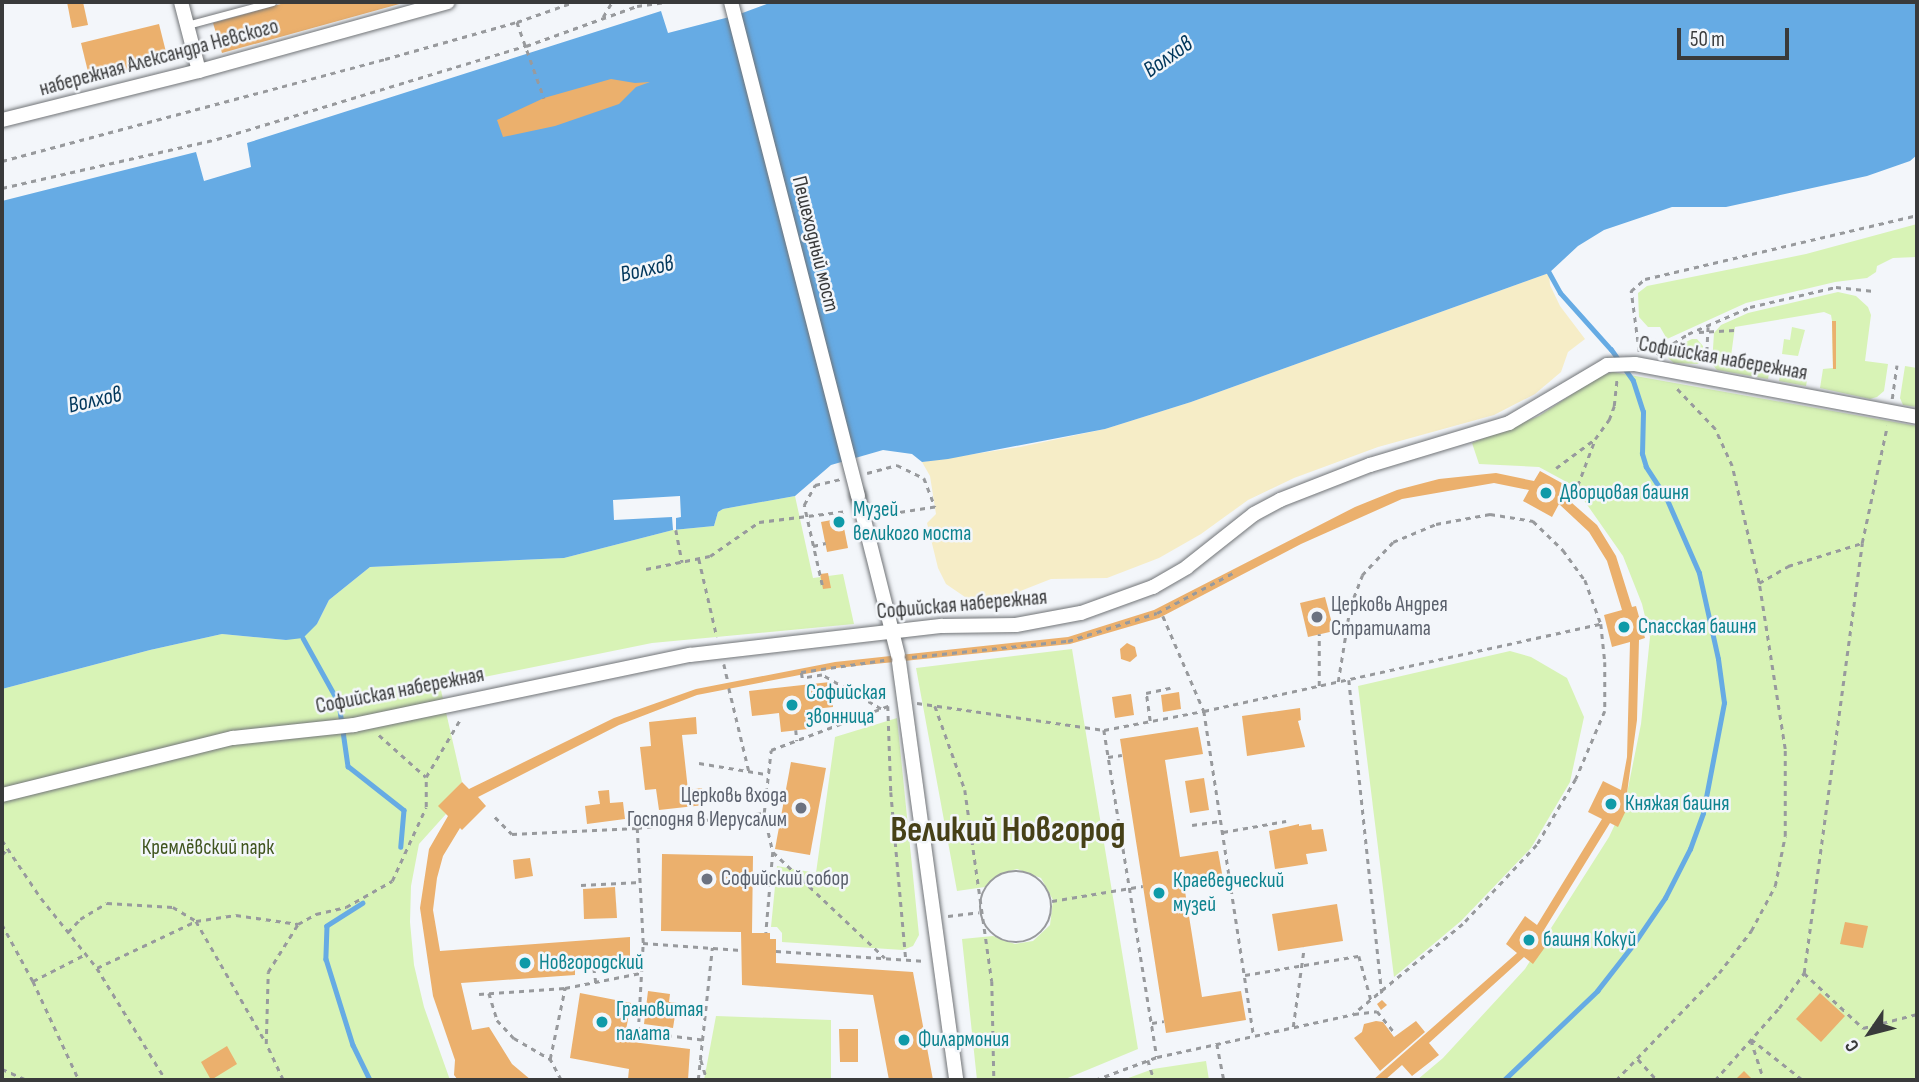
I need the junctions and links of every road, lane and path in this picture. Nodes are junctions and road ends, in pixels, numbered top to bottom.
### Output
1 (181, 2) edge
2 (272, 2) edge
3 (448, 2) edge
4 (574, 2) edge
5 (612, 2) edge
6 (664, 2) edge
7 (687, 2) edge
8 (709, 2) edge
9 (732, 2) edge
10 (637, 4) edge
11 (603, 18) junction
12 (517, 22) junction
13 (187, 24) junction
14 (526, 46) junction
15 (199, 71) junction
16 (544, 98) dead end
17 (2, 120) edge
18 (2, 161) edge
19 (2, 188) edge
20 (1917, 215) edge
21 (1874, 291) dead end
22 (1708, 327) junction
23 (1735, 330) dead end
24 (1696, 332) junction
25 (1708, 333) junction
26 (1618, 363) junction
27 (1638, 364) junction
28 (1897, 365) dead end
29 (1705, 376) junction
30 (1673, 385) dead end
31 (1889, 411) junction
32 (1917, 417) edge
33 (1595, 439) junction
34 (1556, 468) dead end
35 (1574, 495) dead end
36 (935, 507) dead end
37 (844, 511) dead end
38 (887, 517) dead end
39 (807, 519) junction
40 (677, 530) dead end
41 (826, 543) dead end
42 (1861, 543) junction
43 (813, 546) junction
44 (699, 559) junction
45 (682, 562) junction
46 (646, 569) dead end
47 (1759, 583) junction
48 (822, 585) dead end
49 (1163, 615) dead end
50 (1601, 624) junction
51 (893, 631) junction
52 (1320, 634) dead end
53 (721, 652) junction
54 (802, 678) dead end
55 (1349, 680) junction
56 (1338, 682) junction
57 (1319, 686) junction
58 (730, 688) dead end
59 (1170, 688) dead end
60 (471, 699) junction
61 (905, 701) junction
62 (888, 706) junction
63 (935, 706) junction
64 (881, 709) junction
65 (1204, 711) junction
66 (1150, 721) junction
67 (369, 722) junction
68 (796, 730) dead end
69 (1104, 730) junction
70 (797, 741) junction
71 (1122, 755) dead end
72 (1108, 757) junction
73 (699, 763) dead end
74 (749, 771) junction
75 (766, 774) junction
76 (426, 777) junction
77 (2, 794) edge
78 (764, 813) junction
79 (495, 817) dead end
80 (1221, 821) junction
81 (1286, 821) dead end
82 (1192, 825) dead end
83 (637, 828) junction
84 (1223, 832) junction
85 (2, 840) edge
86 (7, 849) junction
87 (773, 852) junction
88 (2, 855) edge
89 (640, 882) junction
90 (581, 885) dead end
91 (1143, 886) dead end
92 (1130, 888) junction
93 (1052, 901) junction
94 (981, 913) junction
95 (934, 918) junction
96 (196, 920) junction
97 (2, 924) edge
98 (298, 924) junction
99 (68, 932) junction
100 (766, 933) dead end
101 (643, 943) junction
102 (712, 948) junction
103 (1304, 948) dead end
104 (741, 950) dead end
105 (776, 951) dead end
106 (86, 954) junction
107 (885, 958) junction
108 (906, 960) junction
109 (940, 962) junction
110 (1302, 966) junction
111 (97, 968) junction
112 (594, 968) dead end
113 (640, 973) junction
114 (1804, 973) junction
115 (1245, 975) junction
116 (33, 981) junction
117 (596, 982) junction
118 (565, 988) junction
119 (489, 993) junction
120 (1382, 993) junction
121 (479, 994) dead end
122 (1371, 1001) junction
123 (1354, 1014) junction
124 (1917, 1014) edge
125 (1164, 1021) dead end
126 (1152, 1023) junction
127 (1293, 1027) junction
128 (1394, 1032) dead end
129 (1254, 1036) junction
130 (702, 1040) junction
131 (1751, 1040) junction
132 (266, 1044) junction
133 (1217, 1044) junction
134 (1157, 1056) junction
135 (701, 1058) junction
136 (550, 1059) junction
137 (1638, 1059) junction
138 (1148, 1060) junction
139 (2, 1069) edge
140 (27, 1080) edge
141 (79, 1080) edge
142 (166, 1080) edge
143 (282, 1080) edge
144 (561, 1080) edge
145 (698, 1080) edge
146 (708, 1080) edge
147 (956, 1080) edge
148 (994, 1080) edge
149 (1095, 1080) edge
150 (1154, 1080) edge
151 (1224, 1080) edge
152 (1616, 1080) edge
153 (1657, 1080) edge
154 (1715, 1080) edge
155 (1764, 1080) edge
156 (1803, 1080) edge

1 - 13 street
2 - 13 lane
3 - 15 street, набережная Александра Невского
4 - 12 path
5 - 11 path
6 - 10 path
7 - 8 path
9 - 51 street, Пешеходный мост, bridge
10 - 11 path
11 - 14 path
12 - 14 path
12 - 18 path
13 - 15 street
14 - 16 path
14 - 19 path
15 - 17 street, набережная Александра Невского
20 - 27 path
21 - 22 path
22 - 24 path
22 - 25 path
23 - 25 path
24 - 25 path
24 - 27 path
25 - 29 path
26 - 27 street, Софийская набережная
26 - 33 path
26 - 51 street, Софийская набережная
27 - 29 street, Софийская набережная
28 - 31 path
29 - 31 street, Софийская набережная
30 - 47 path
31 - 32 street, Софийская набережная
31 - 42 path
33 - 34 path
33 - 35 path
36 - 38 path
37 - 39 path
39 - 43 path
39 - 44 path
40 - 45 path
41 - 43 path
42 - 47 path
42 - 114 path
43 - 48 path
44 - 45 path
44 - 53 path
45 - 46 path
47 - 137 path
49 - 65 path
50 - 55 path
50 - 56 path
50 - 120 path
51 - 53 street, Софийская набережная
51 - 61 street, Пешеходный мост
52 - 57 path
53 - 60 street, Софийская набережная
54 - 64 path
55 - 56 path
55 - 120 path
56 - 57 path
57 - 65 path
58 - 74 path
59 - 66 path
60 - 67 street, Софийская набережная
60 - 76 path
61 - 62 path
61 - 63 path
61 - 95 street, Пешеходный мост
62 - 64 path
62 - 108 path
63 - 69 path
63 - 94 path
64 - 70 path
65 - 66 path
65 - 80 path
66 - 69 path
67 - 76 path
67 - 77 street, Софийская набережная
68 - 70 path
69 - 72 path
70 - 75 path
71 - 72 path
72 - 92 path
73 - 74 path
74 - 75 path
75 - 78 path
76 - 98 path
78 - 83 path
78 - 87 path
79 - 83 path
80 - 82 path
80 - 84 path
81 - 84 path
83 - 89 path
84 - 115 path
85 - 86 path
86 - 88 path
86 - 99 path
87 - 100 path
87 - 107 path
89 - 90 path
89 - 101 path
91 - 92 path
92 - 93 path
92 - 126 path
93 - 94 path
93 - 94 path
94 - 95 path
94 - 148 path
95 - 109 street, Пешеходный мост
96 - 98 path
96 - 99 path
96 - 111 path
96 - 132 path
97 - 116 path
98 - 132 path
99 - 106 path
101 - 102 path
101 - 113 path
102 - 104 path
102 - 130 path
103 - 110 path
105 - 107 path
106 - 111 path
106 - 116 path
107 - 108 path
108 - 109 path
109 - 147 street, Пешеходный мост
110 - 115 path
110 - 122 path
110 - 127 path
111 - 142 path
112 - 117 path
113 - 117 path
113 - 130 path
114 - 124 path
114 - 131 path
115 - 129 path
116 - 141 path
117 - 118 path
118 - 119 path
118 - 136 path
119 - 121 path
119 - 136 path
120 - 122 path
122 - 123 path
123 - 127 path
123 - 128 path
125 - 126 path
126 - 134 path
127 - 129 path
129 - 133 path
130 - 135 path
131 - 154 path
131 - 155 path
131 - 156 path
132 - 143 path
133 - 134 path
133 - 151 path
134 - 138 path
135 - 145 path
135 - 146 path
136 - 144 path
137 - 152 path
137 - 153 path
138 - 149 path
138 - 150 path
139 - 140 path

